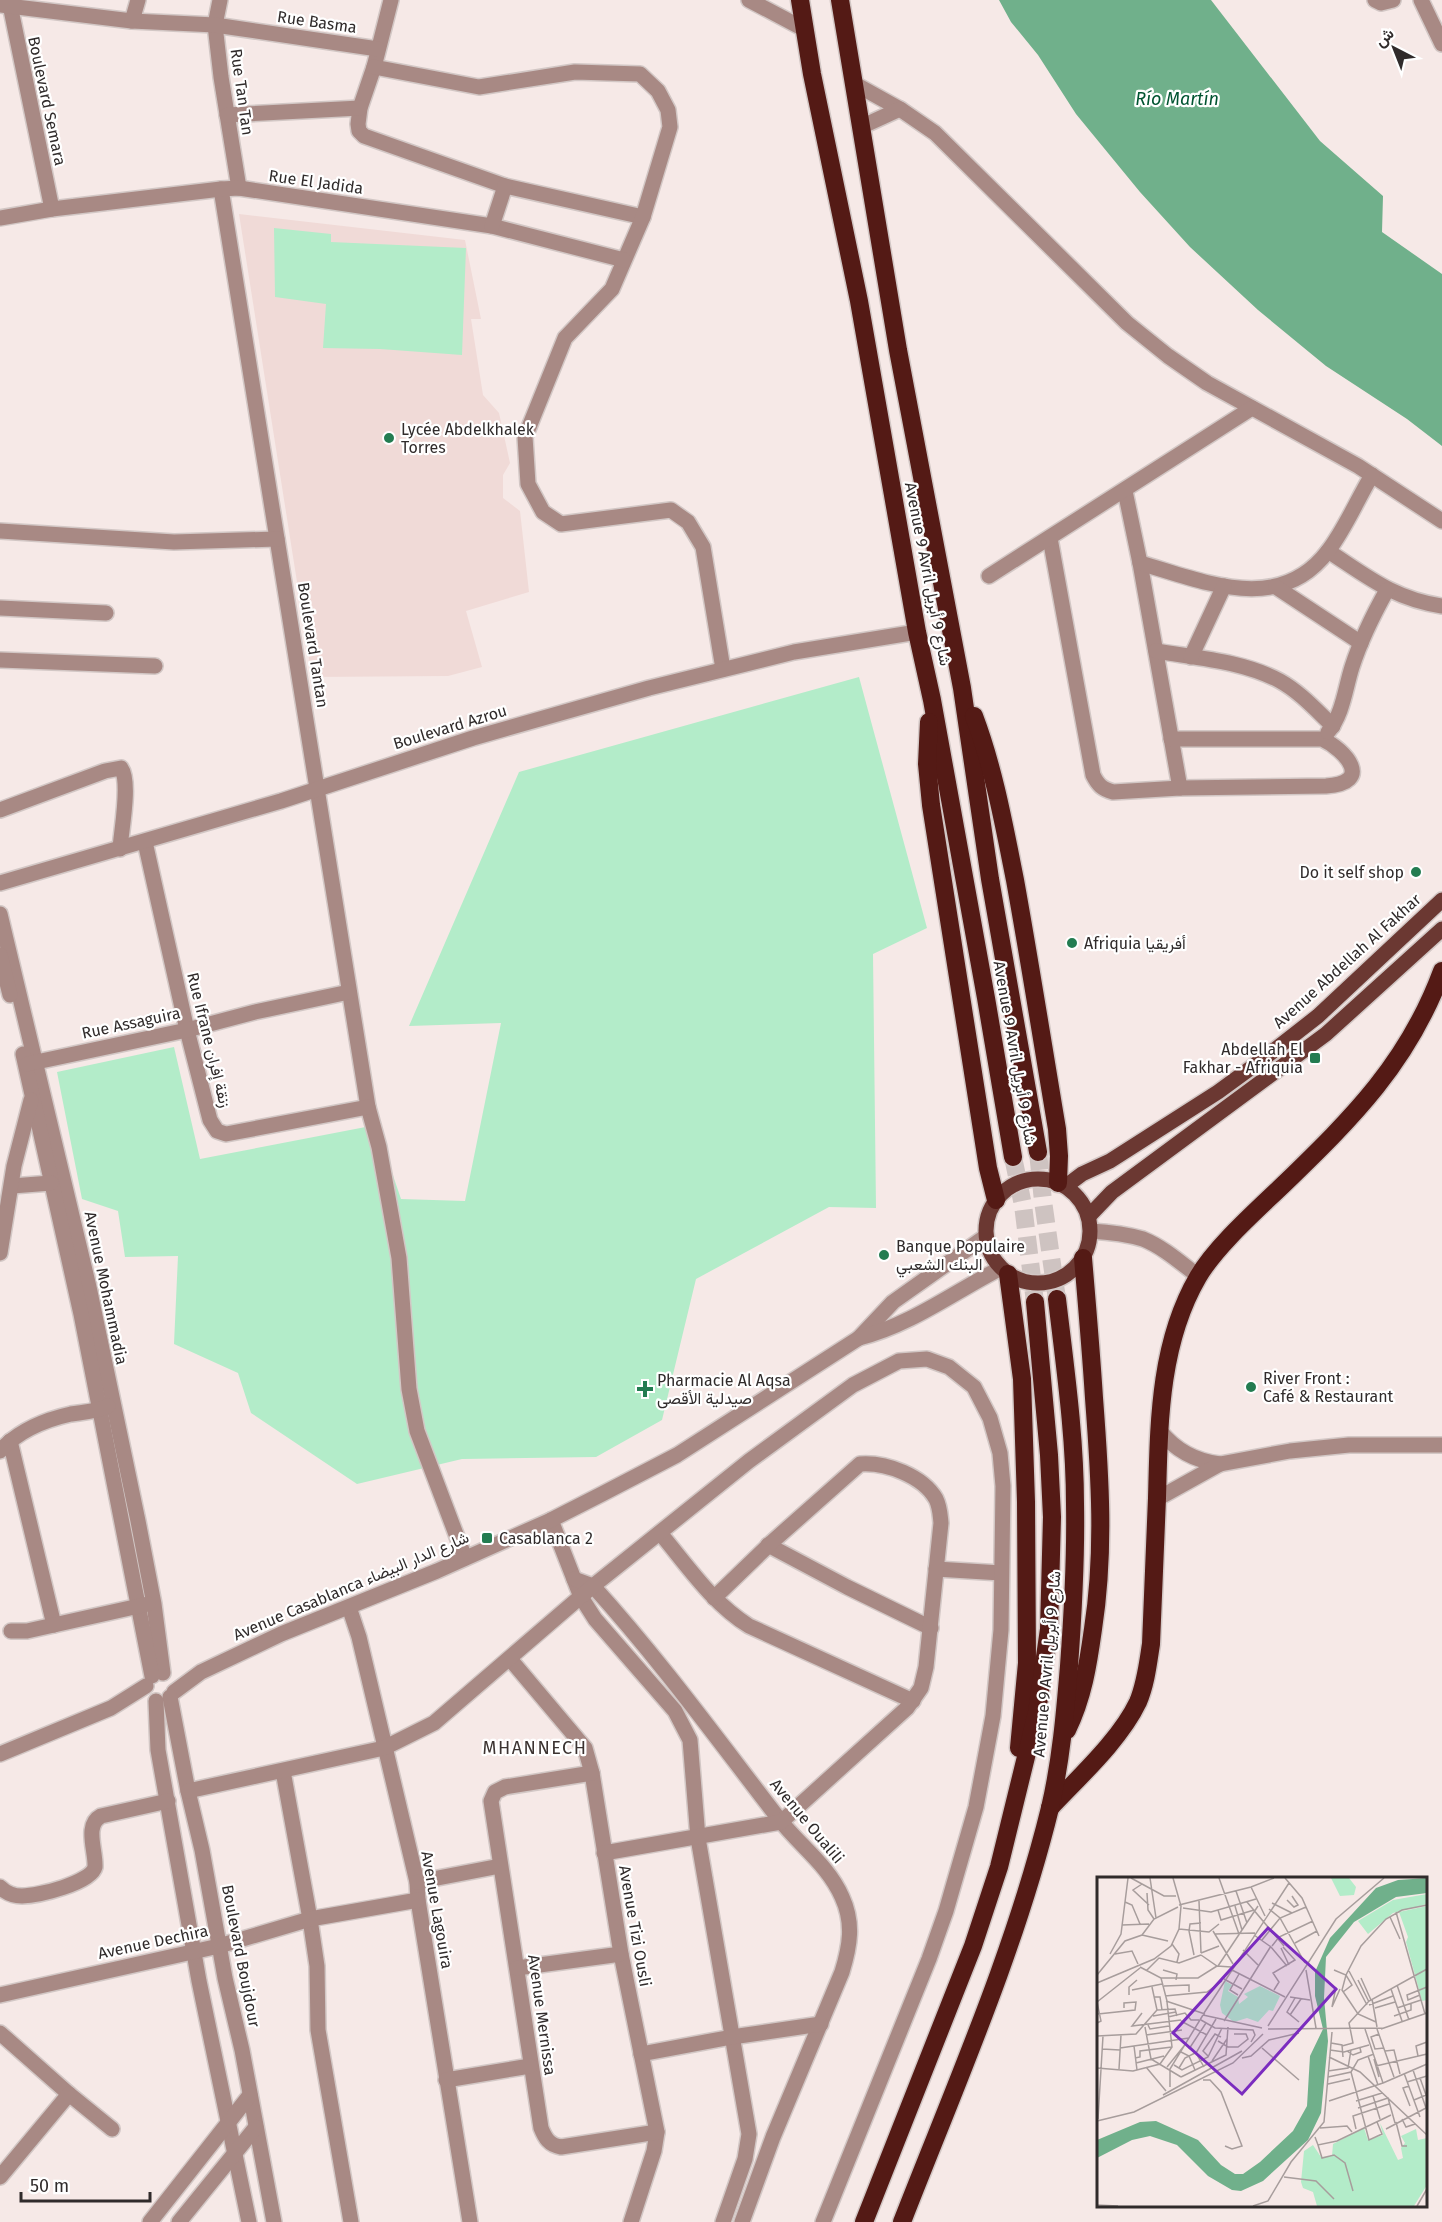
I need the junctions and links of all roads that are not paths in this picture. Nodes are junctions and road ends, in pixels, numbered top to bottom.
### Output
1 (138, 0) edge
2 (220, 0) edge
3 (749, 0) edge
4 (800, 0) edge
5 (840, 0) edge
6 (1375, 0) edge
7 (1393, 0) edge
8 (1421, 0) edge
9 (389, 1) edge
10 (6, 3) edge
11 (132, 21) junction
12 (215, 25) junction
13 (804, 28) junction
14 (1442, 44) edge
15 (378, 49) junction
16 (374, 67) junction
17 (855, 84) junction
18 (360, 108) junction
19 (900, 109) junction
20 (227, 115) junction
21 (863, 126) junction
22 (505, 186) junction
23 (239, 188) junction
24 (221, 189) junction
25 (52, 209) junction
26 (643, 217) junction
27 (0, 218) edge
28 (492, 226) junction
29 (624, 260) junction
30 (1252, 408) junction
31 (1372, 475) junction
32 (1125, 491) junction
33 (1442, 521) edge
34 (0, 531) edge
35 (1050, 538) junction
36 (277, 539) junction
37 (1328, 551) junction
38 (1140, 563) junction
39 (989, 576) dead end
40 (1224, 586) junction
41 (1276, 587) junction
42 (1388, 590) junction
43 (1442, 606) edge
44 (0, 608) edge
45 (106, 613) dead end
46 (917, 632) junction
47 (1361, 643) junction
48 (1156, 651) junction
49 (1191, 657) junction
50 (0, 660) edge
51 (154, 666) dead end
52 (723, 669) junction
53 (962, 688) junction
54 (932, 700) junction
55 (1333, 726) junction
56 (1171, 739) junction
57 (1322, 739) junction
58 (317, 788) junction
59 (1180, 788) junction
60 (0, 810) edge
61 (145, 842) junction
62 (120, 849) junction
63 (0, 883) edge
64 (1442, 900) edge
65 (0, 914) edge
66 (1442, 928) edge
67 (0, 955) edge
68 (1442, 971) edge
69 (349, 992) junction
70 (187, 1030) junction
71 (30, 1063) junction
72 (37, 1097) junction
73 (368, 1107) junction
74 (1038, 1152) tunnel mouth
75 (1013, 1156) tunnel mouth
76 (51, 1183) junction
77 (1062, 1184) junction
78 (12, 1186) junction
79 (996, 1200) junction
80 (1090, 1223) junction
81 (986, 1236) junction
82 (0, 1253) edge
83 (1083, 1258) junction
84 (1005, 1271) junction
85 (1198, 1276) junction
86 (1057, 1299) tunnel mouth
87 (1035, 1302) tunnel mouth
88 (859, 1338) junction
89 (106, 1406) junction
90 (1160, 1431) junction
91 (1442, 1445) edge
92 (5, 1446) edge
93 (1221, 1464) junction
94 (1157, 1499) junction
95 (551, 1520) junction
96 (660, 1533) junction
97 (768, 1545) junction
98 (465, 1558) junction
99 (936, 1569) junction
100 (1001, 1573) junction
101 (574, 1579) junction
102 (593, 1586) junction
103 (581, 1597) junction
104 (714, 1598) junction
105 (154, 1604) junction
106 (138, 1605) junction
107 (349, 1608) junction
108 (54, 1625) junction
109 (931, 1628) junction
110 (11, 1631) dead end
111 (510, 1659) junction
112 (161, 1688) junction
113 (913, 1701) junction
114 (714, 1734) junction
115 (690, 1740) junction
116 (1063, 1740) junction
117 (384, 1748) junction
118 (0, 1754) edge
119 (283, 1771) junction
120 (592, 1773) junction
121 (1022, 1776) junction
122 (188, 1791) junction
123 (168, 1801) junction
124 (1050, 1808) junction
125 (781, 1822) junction
126 (698, 1838) junction
127 (604, 1853) junction
128 (500, 1866) junction
129 (417, 1882) junction
130 (0, 1887) edge
131 (418, 1900) junction
132 (310, 1919) junction
133 (219, 1946) junction
134 (194, 1951) junction
135 (621, 1954) junction
136 (517, 1968) junction
137 (0, 1995) edge
138 (821, 2024) junction
139 (0, 2033) edge
140 (732, 2037) junction
141 (640, 2054) junction
142 (530, 2066) junction
143 (447, 2080) junction
144 (69, 2094) junction
145 (250, 2095) junction
146 (228, 2125) junction
147 (256, 2127) junction
148 (112, 2129) dead end
149 (657, 2132) junction
150 (749, 2134) junction
151 (773, 2137) junction
152 (234, 2156) junction
153 (0, 2177) edge
154 (150, 2222) edge
155 (179, 2222) edge
156 (249, 2222) edge
157 (274, 2222) edge
158 (351, 2222) edge
159 (470, 2222) edge
160 (631, 2222) edge
161 (723, 2222) edge
162 (742, 2222) edge
163 (823, 2222) edge
164 (864, 2222) edge
165 (902, 2222) edge

1 - 11 street
2 - 12 street, Rue Tan Tan
3 - 13 street
4 - 13 highway, Avenue 9 Avril شارع 9 أبريل
5 - 17 highway, Avenue 9 Avril شارع 9 أبريل
6 - 7 street
8 - 14 street
9 - 15 street
10 - 11 street, Rue Basma
10 - 25 street, Boulevard Semara
11 - 12 street, Rue Basma
12 - 15 street, Rue Basma
12 - 20 street, Rue Tan Tan
13 - 46 highway, Avenue 9 Avril شارع 9 أبريل
15 - 16 street
16 - 18 street
16 - 26 street
17 - 19 street
17 - 21 highway, Avenue 9 Avril شارع 9 أبريل
18 - 20 street
18 - 22 street
19 - 21 street
19 - 30 street
20 - 23 street, Rue Tan Tan
21 - 53 highway, Avenue 9 Avril شارع 9 أبريل
22 - 26 street
22 - 28 street
23 - 24 street, Rue El Jadida
23 - 28 street, Rue El Jadida
24 - 25 street, Rue El Jadida
24 - 36 street, Boulevard Tantan
25 - 27 street, Rue El Jadida
26 - 29 street
28 - 29 street, Rue El Jadida
29 - 52 street
30 - 31 street
30 - 32 street
31 - 33 street
31 - 37 street
32 - 35 street
32 - 38 street
34 - 36 street
35 - 39 street
35 - 59 street
36 - 58 street, Boulevard Tantan
37 - 41 street
37 - 42 street
38 - 40 street
38 - 48 street
40 - 41 street
40 - 49 street
41 - 47 street
42 - 43 street
42 - 47 street
44 - 45 street
46 - 52 street, Boulevard Azrou
46 - 54 highway, Avenue 9 Avril شارع 9 أبريل
47 - 55 street
48 - 49 street
48 - 56 street
49 - 55 street
50 - 51 street
52 - 58 street, Boulevard Azrou
53 - 74 highway, Avenue 9 Avril شارع 9 أبريل
53 - 77 highway
54 - 75 highway, Avenue 9 Avril شارع 9 أبريل
54 - 79 highway
55 - 57 street
56 - 57 street
56 - 59 street
57 - 59 street
58 - 61 street, Boulevard Azrou
58 - 69 street, Boulevard Tantan
60 - 62 street
61 - 62 street, Boulevard Azrou
61 - 70 street, Rue Ifrane زنقة إفران
62 - 63 street, Boulevard Azrou
64 - 77 main road, Avenue Abdellah Al Fakhar
65 - 71 street, Avenue Mohammadia
66 - 80 main road
67 - 71 street, Avenue Mohammadia
68 - 85 highway
69 - 70 street, Rue Assaguira
69 - 73 street, Boulevard Tantan
70 - 71 street, Rue Assaguira
70 - 73 street, Rue Ifrane زنقة إفران
71 - 72 street, Avenue Mohammadia
72 - 76 street, Avenue Mohammadia
72 - 78 street
72 - 89 street, Avenue Mohammadia
73 - 98 street, Boulevard Tantan
76 - 78 street
76 - 89 street, Avenue Mohammadia
77 - 79 main road
77 - 80 main road
78 - 82 street
79 - 81 main road
80 - 83 main road
80 - 85 street
81 - 84 main road
81 - 88 street, Avenue Casablanca شارع الدار البيضاء
83 - 84 main road
83 - 116 highway
84 - 88 street, Avenue Casablanca شارع الدار البيضاء
84 - 121 highway
85 - 90 highway
86 - 116 highway, Avenue 9 Avril شارع 9 أبريل
87 - 121 highway, Avenue 9 Avril شارع 9 أبريل
88 - 95 street, Avenue Casablanca شارع الدار البيضاء
89 - 92 street
89 - 105 street, Avenue Mohammadia
89 - 106 street, Avenue Mohammadia
90 - 93 street
90 - 94 highway
91 - 93 street
92 - 108 street
93 - 94 street
94 - 124 highway
95 - 98 street, Avenue Casablanca شارع الدار البيضاء
95 - 101 street
96 - 100 street
96 - 102 street
96 - 104 street
97 - 99 street
97 - 104 street
97 - 109 street
98 - 107 street, Avenue Casablanca شارع الدار البيضاء
99 - 100 street
99 - 109 street
100 - 163 street
101 - 102 street, Avenue Oualili
101 - 103 street
102 - 103 street
102 - 114 street, Avenue Oualili
103 - 111 street
103 - 115 street
104 - 113 street
105 - 106 street
105 - 112 street, Avenue Mohammadia
106 - 108 street
106 - 112 street, Avenue Mohammadia
107 - 112 street, Avenue Casablanca شارع الدار البيضاء
107 - 117 street, Avenue Lagouira
108 - 110 street
109 - 113 street
111 - 117 street
111 - 120 street, Avenue Tizi Ousli
112 - 118 street, Avenue Casablanca شارع الدار البيضاء
112 - 122 street, Boulevard Boujdour
112 - 123 street
113 - 125 street
114 - 115 street
114 - 125 street, Avenue Oualili
115 - 126 street
116 - 124 highway, Avenue 9 Avril شارع 9 أبريل
117 - 119 street
117 - 129 street, Avenue Lagouira
119 - 122 street
119 - 132 street
120 - 127 street, Avenue Tizi Ousli
120 - 128 street, Avenue Mernissa
121 - 164 highway, Avenue 9 Avril شارع 9 أبريل
122 - 133 street, Boulevard Boujdour
123 - 130 street
123 - 134 street
124 - 165 highway, Avenue 9 Avril شارع 9 أبريل
125 - 126 street
125 - 138 street, Avenue Oualili
126 - 127 street
126 - 140 street
127 - 135 street, Avenue Tizi Ousli
128 - 129 street
128 - 136 street, Avenue Mernissa
129 - 131 street, Avenue Lagouira
131 - 132 street, Avenue Dechira
131 - 143 street, Avenue Lagouira
132 - 133 street, Avenue Dechira
132 - 158 street
133 - 134 street, Avenue Dechira
133 - 145 street, Boulevard Boujdour
134 - 137 street, Avenue Dechira
134 - 146 street
135 - 136 street
135 - 141 street, Avenue Tizi Ousli
136 - 142 street, Avenue Mernissa
138 - 140 street
138 - 151 street, Avenue Oualili
139 - 144 street
140 - 141 street
140 - 150 street
141 - 149 street, Avenue Tizi Ousli
142 - 143 street
142 - 149 street, Avenue Mernissa
143 - 159 street, Avenue Lagouira
144 - 148 street
144 - 153 street
145 - 146 street
145 - 147 street, Boulevard Boujdour
146 - 152 street
146 - 154 street
147 - 152 street
147 - 157 street, Boulevard Boujdour
149 - 160 street, Avenue Tizi Ousli
150 - 151 street
150 - 161 street
151 - 162 street, Avenue Oualili
152 - 155 street
152 - 156 street

